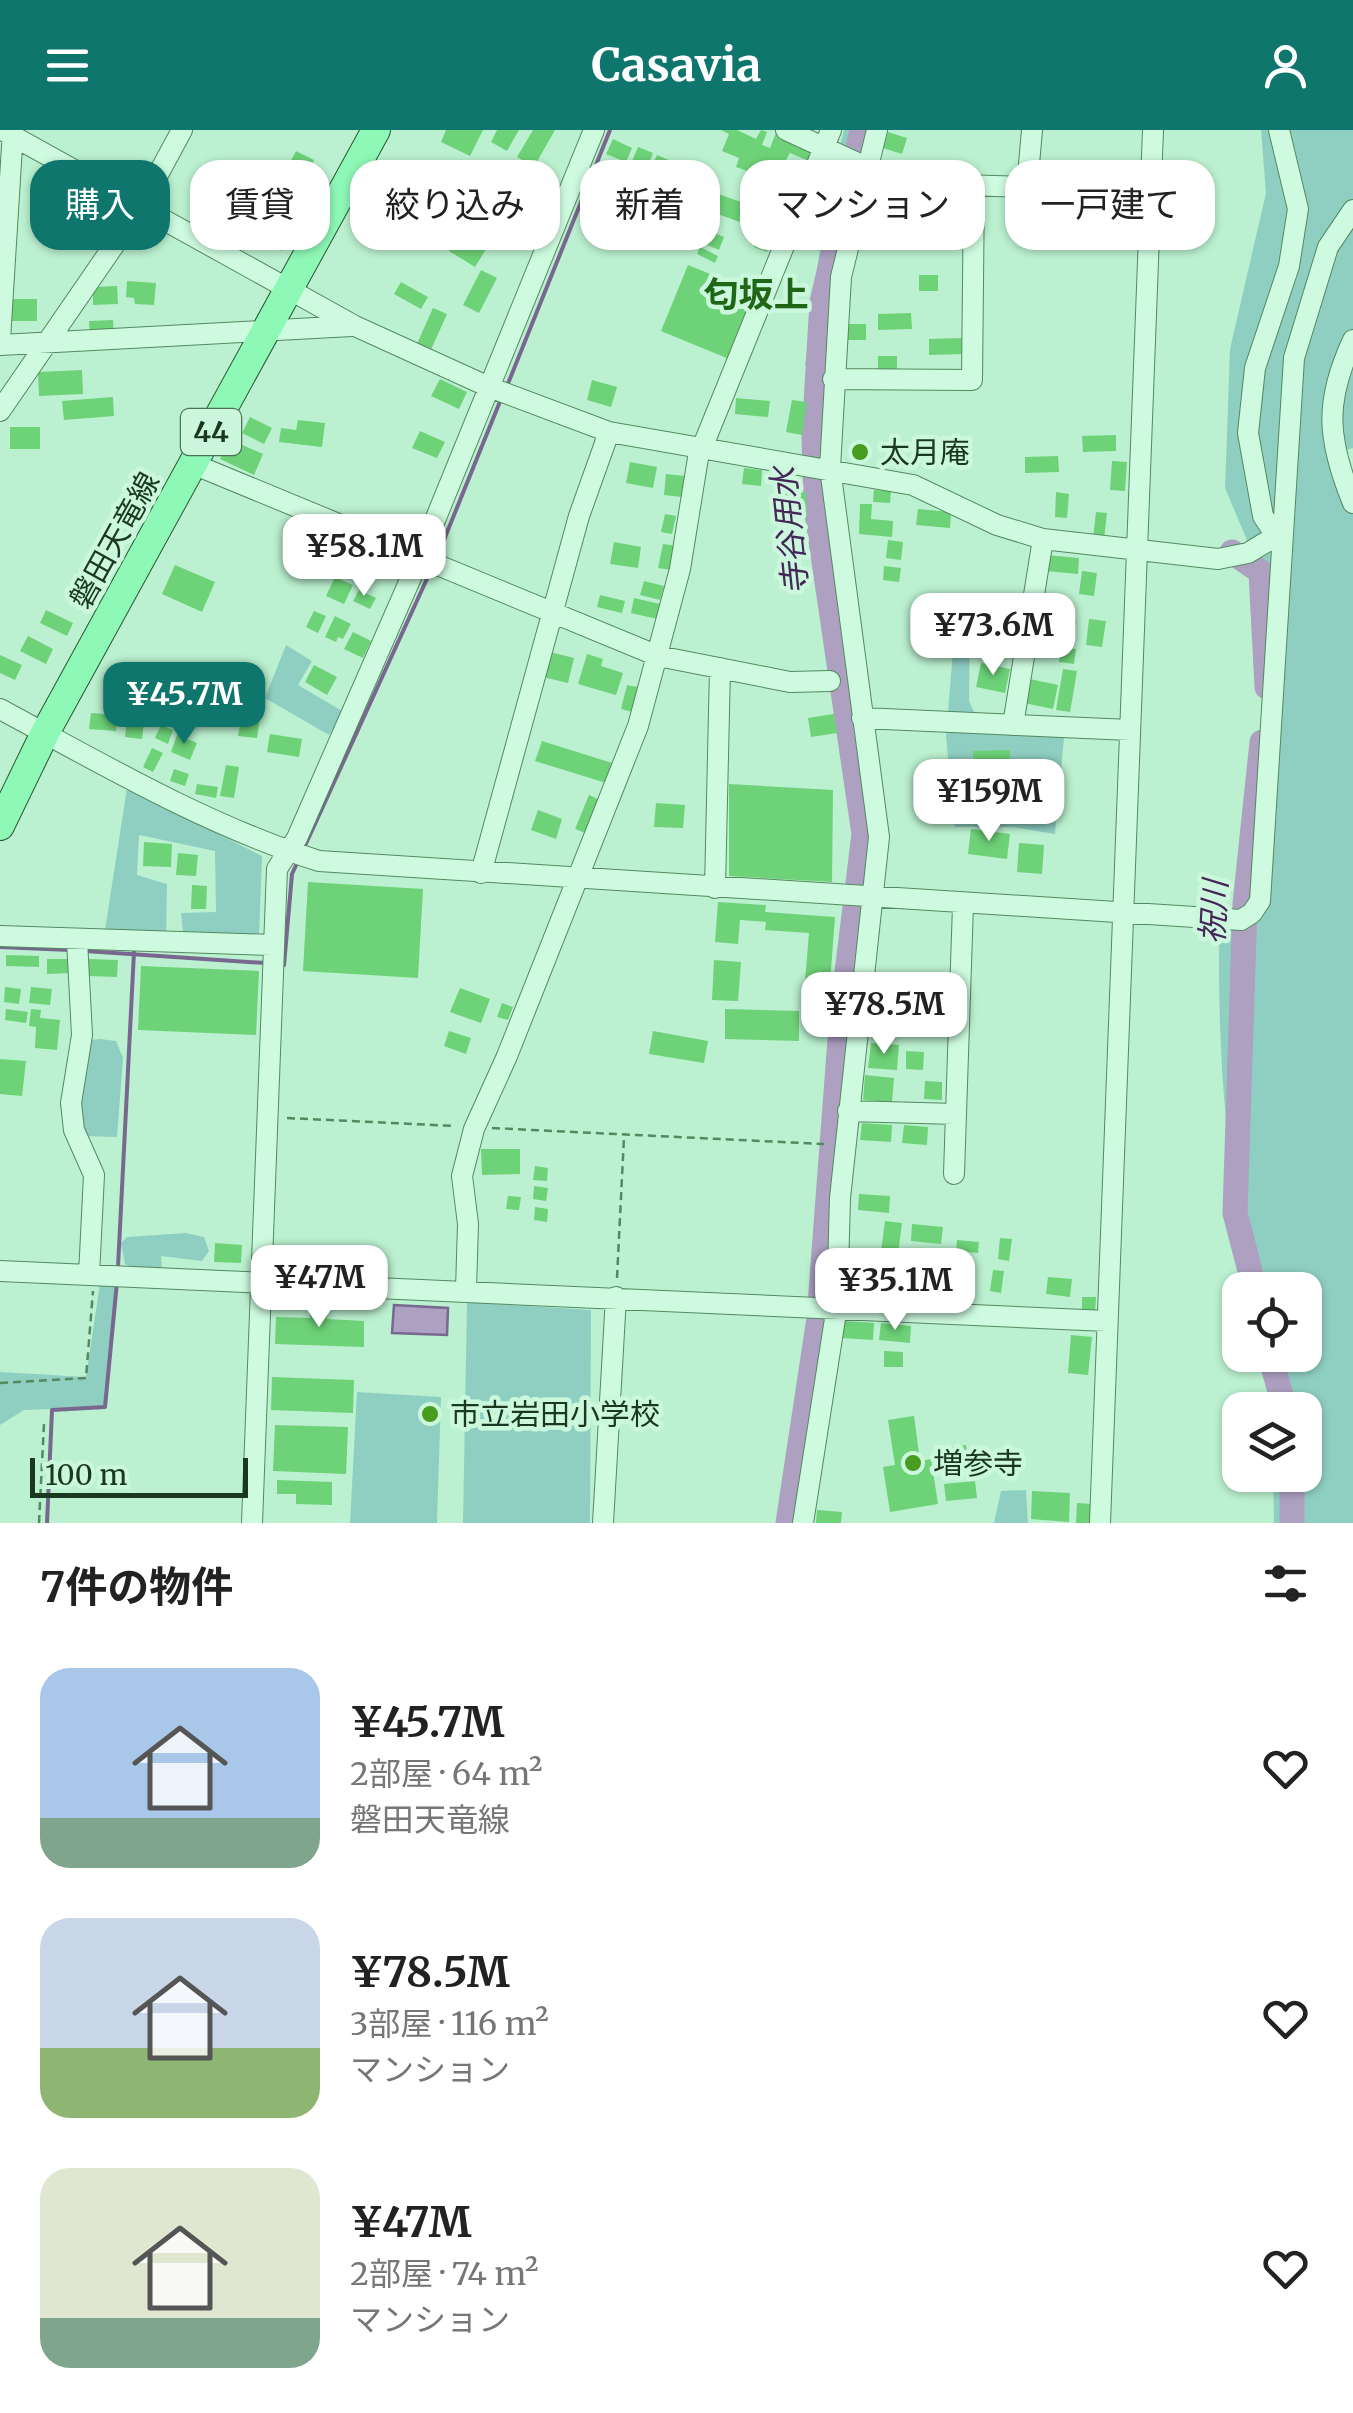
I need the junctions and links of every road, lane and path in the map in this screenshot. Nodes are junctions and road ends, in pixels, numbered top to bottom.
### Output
1 (182, 130) edge
2 (376, 130) edge
3 (594, 130) edge
4 (786, 130) edge
5 (877, 130) edge
6 (1032, 130) edge
7 (1153, 130) edge
8 (1278, 130) edge
9 (9, 132) edge
10 (828, 139) edge
11 (59, 160) edge
12 (166, 160) edge
13 (856, 160) edge
14 (867, 160) edge
15 (1029, 160) edge
16 (1152, 160) edge
17 (1353, 210) edge
18 (170, 222) edge
19 (111, 250) edge
20 (848, 250) edge
21 (973, 250) edge
22 (1148, 250) edge
23 (290, 288) junction
24 (355, 326) junction
25 (269, 330) junction
26 (1353, 340) edge
27 (0, 342) edge
28 (47, 344) junction
29 (833, 378) junction
30 (489, 387) junction
31 (0, 411) edge
32 (610, 432) junction
33 (701, 450) junction
34 (193, 464) junction
35 (830, 468) junction
36 (1353, 503) edge
37 (1278, 535) junction
38 (1043, 539) junction
39 (1136, 552) junction
40 (420, 556) junction
41 (552, 612) junction
42 (658, 656) junction
43 (720, 668) junction
44 (830, 681) dead end
45 (0, 709) edge
46 (862, 718) junction
47 (1013, 725) junction
48 (1130, 730) junction
49 (45, 733) junction
50 (0, 826) edge
51 (286, 851) junction
52 (481, 874) junction
53 (578, 878) junction
54 (715, 888) junction
55 (872, 900) junction
56 (963, 905) junction
57 (1124, 914) junction
58 (0, 936) edge
59 (77, 940) junction
60 (273, 945) junction
61 (848, 1111) junction
62 (956, 1114) junction
63 (266, 1117) junction
64 (475, 1127) junction
65 (624, 1135) junction
66 (824, 1144) dead end
67 (954, 1174) dead end
68 (0, 1272) edge
69 (92, 1275) junction
70 (260, 1281) junction
71 (466, 1290) junction
72 (616, 1297) junction
73 (837, 1306) junction
74 (1107, 1321) junction
75 (0, 1383) edge
76 (44, 1424) dead end
77 (38, 1523) edge
78 (252, 1523) edge
79 (603, 1523) edge
80 (803, 1523) edge
81 (1100, 1523) edge

1 - 12 street
2 - 23 main road, 磐田天竜線 / 44
3 - 30 street
4 - 10 street
5 - 14 street
6 - 15 street
7 - 16 street
8 - 37 street
9 - 11 street
9 - 27 street
10 - 13 street
10 - 33 street
17 - 37 street
18 - 23 street
19 - 28 street
20 - 29 street
21 - 29 street
22 - 39 street
23 - 24 street
23 - 25 main road, 磐田天竜線 / 44
24 - 25 street
24 - 30 street
25 - 28 street
25 - 34 main road, 磐田天竜線 / 44
26 - 36 street
27 - 28 street
28 - 31 street
29 - 35 street
30 - 32 street
30 - 40 street
32 - 33 street
32 - 41 street
33 - 35 street
33 - 42 street
34 - 40 street
34 - 49 main road, 磐田天竜線 / 44
35 - 38 street
35 - 46 street
37 - 39 street
37 - 57 street
38 - 39 street
38 - 47 street
39 - 48 street
40 - 41 street
40 - 51 street
41 - 42 street
41 - 52 street
42 - 43 street
42 - 53 street
43 - 44 street
43 - 54 street
45 - 49 street
46 - 47 street
46 - 55 street
47 - 48 street
48 - 57 street
49 - 50 main road, 磐田天竜線 / 44
49 - 51 street
51 - 52 street
51 - 60 street
52 - 53 street
53 - 54 street
53 - 64 street
54 - 55 street
55 - 56 street
55 - 61 street
56 - 57 street
56 - 62 street
57 - 74 street
58 - 59 street
59 - 60 street
59 - 69 street
60 - 63 street
61 - 62 street
61 - 73 street
62 - 67 street
63 - 64 path
63 - 70 street
64 - 65 path
64 - 71 street
65 - 66 path
65 - 72 path
68 - 69 street
69 - 70 street
69 - 75 path
70 - 71 street
70 - 78 street
71 - 72 street
72 - 73 street
72 - 79 street
73 - 74 street
73 - 80 street
74 - 81 street
76 - 77 path

